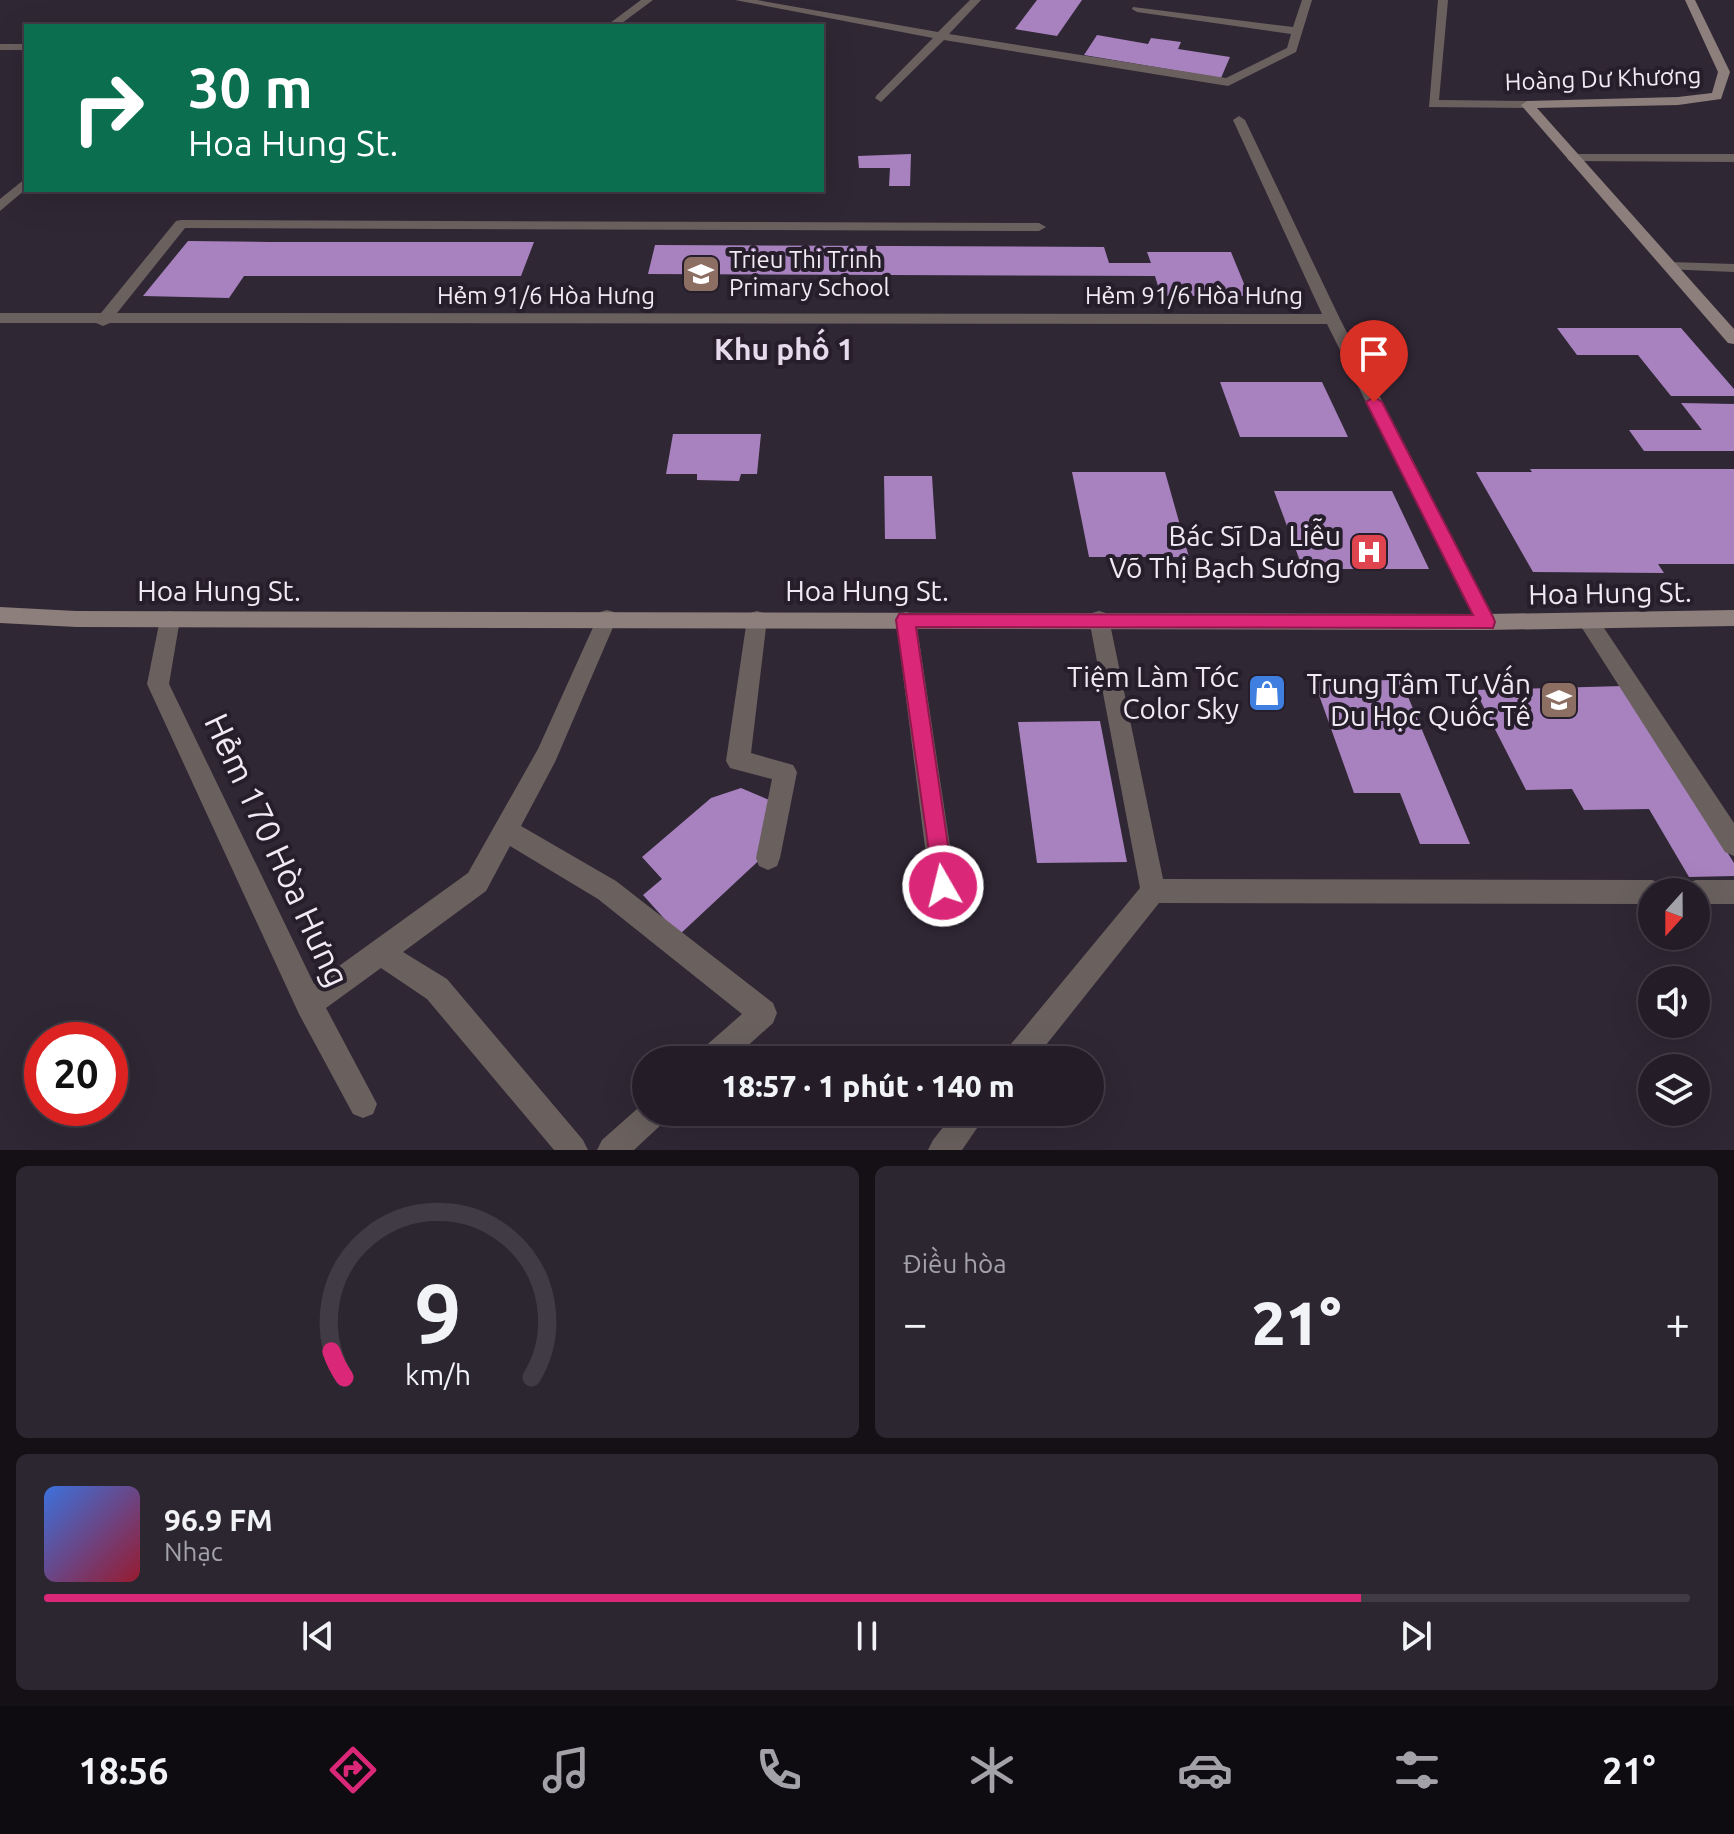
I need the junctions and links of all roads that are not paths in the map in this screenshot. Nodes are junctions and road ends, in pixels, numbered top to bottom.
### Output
1 (648, 0) edge
2 (740, 0) edge
3 (976, 0) edge
4 (1307, 0) edge
5 (1443, 0) edge
6 (1690, 0) edge
7 (1137, 9) dead end
8 (614, 24) edge
9 (1297, 31) junction
10 (940, 36) junction
11 (0, 47) edge
12 (24, 47) edge
13 (881, 98) dead end
14 (1527, 105) junction
15 (1239, 120) dead end
16 (1574, 158) junction
17 (1734, 158) edge
18 (24, 184) edge
19 (0, 207) edge
20 (1039, 227) dead end
21 (1669, 266) junction
22 (1734, 268) edge
23 (0, 318) edge
24 (1332, 319) junction
25 (103, 321) junction
26 (1734, 339) edge
27 (0, 615) edge
28 (607, 618) junction
29 (1734, 618) edge
30 (170, 619) junction
31 (757, 619) junction
32 (1099, 619) junction
33 (906, 620) junction
34 (1486, 622) junction
35 (1589, 622) junction
36 (506, 830) junction
37 (1734, 844) edge
38 (768, 858) dead end
39 (943, 886) dead end
40 (1153, 891) junction
41 (1638, 892) edge
42 (1710, 892) edge
43 (1734, 892) edge
44 (380, 952) junction
45 (309, 1004) junction
46 (726, 1046) edge
47 (1027, 1046) edge
48 (363, 1104) dead end
49 (639, 1126) edge
50 (962, 1126) edge
51 (573, 1150) edge
52 (612, 1150) edge
53 (943, 1150) edge

1 - 8 street
2 - 10 street
3 - 10 street
4 - 9 street
5 - 14 street, Hoàng Dư Khương
6 - 14 street, Hoàng Dư Khương
7 - 9 street
9 - 10 street
10 - 13 street
11 - 12 street
14 - 16 street
15 - 24 street
16 - 17 street
16 - 21 street
18 - 19 street
20 - 25 street
21 - 22 street
21 - 26 street
23 - 25 street, Hẻm 91/6 Hòa Hưng
24 - 25 street, Hẻm 91/6 Hòa Hưng
24 - 34 street
27 - 30 street, Hoa Hung St.
28 - 30 street, Hoa Hung St.
28 - 31 street, Hoa Hung St.
28 - 36 street
29 - 35 street, Hoa Hung St.
30 - 45 street, Hẻm 170 Hòa Hưng
31 - 33 street, Hoa Hung St.
31 - 38 street
32 - 33 street, Hoa Hung St.
32 - 34 street, Hoa Hung St.
32 - 40 street
33 - 39 street
34 - 35 street, Hoa Hung St.
35 - 37 street
36 - 44 street
36 - 46 street
40 - 41 street
40 - 47 street
42 - 43 street
44 - 45 street
44 - 51 street, Hẻm 170 Hòa Hưng
45 - 48 street, Hẻm 170 Hòa Hưng
49 - 52 street
50 - 53 street

